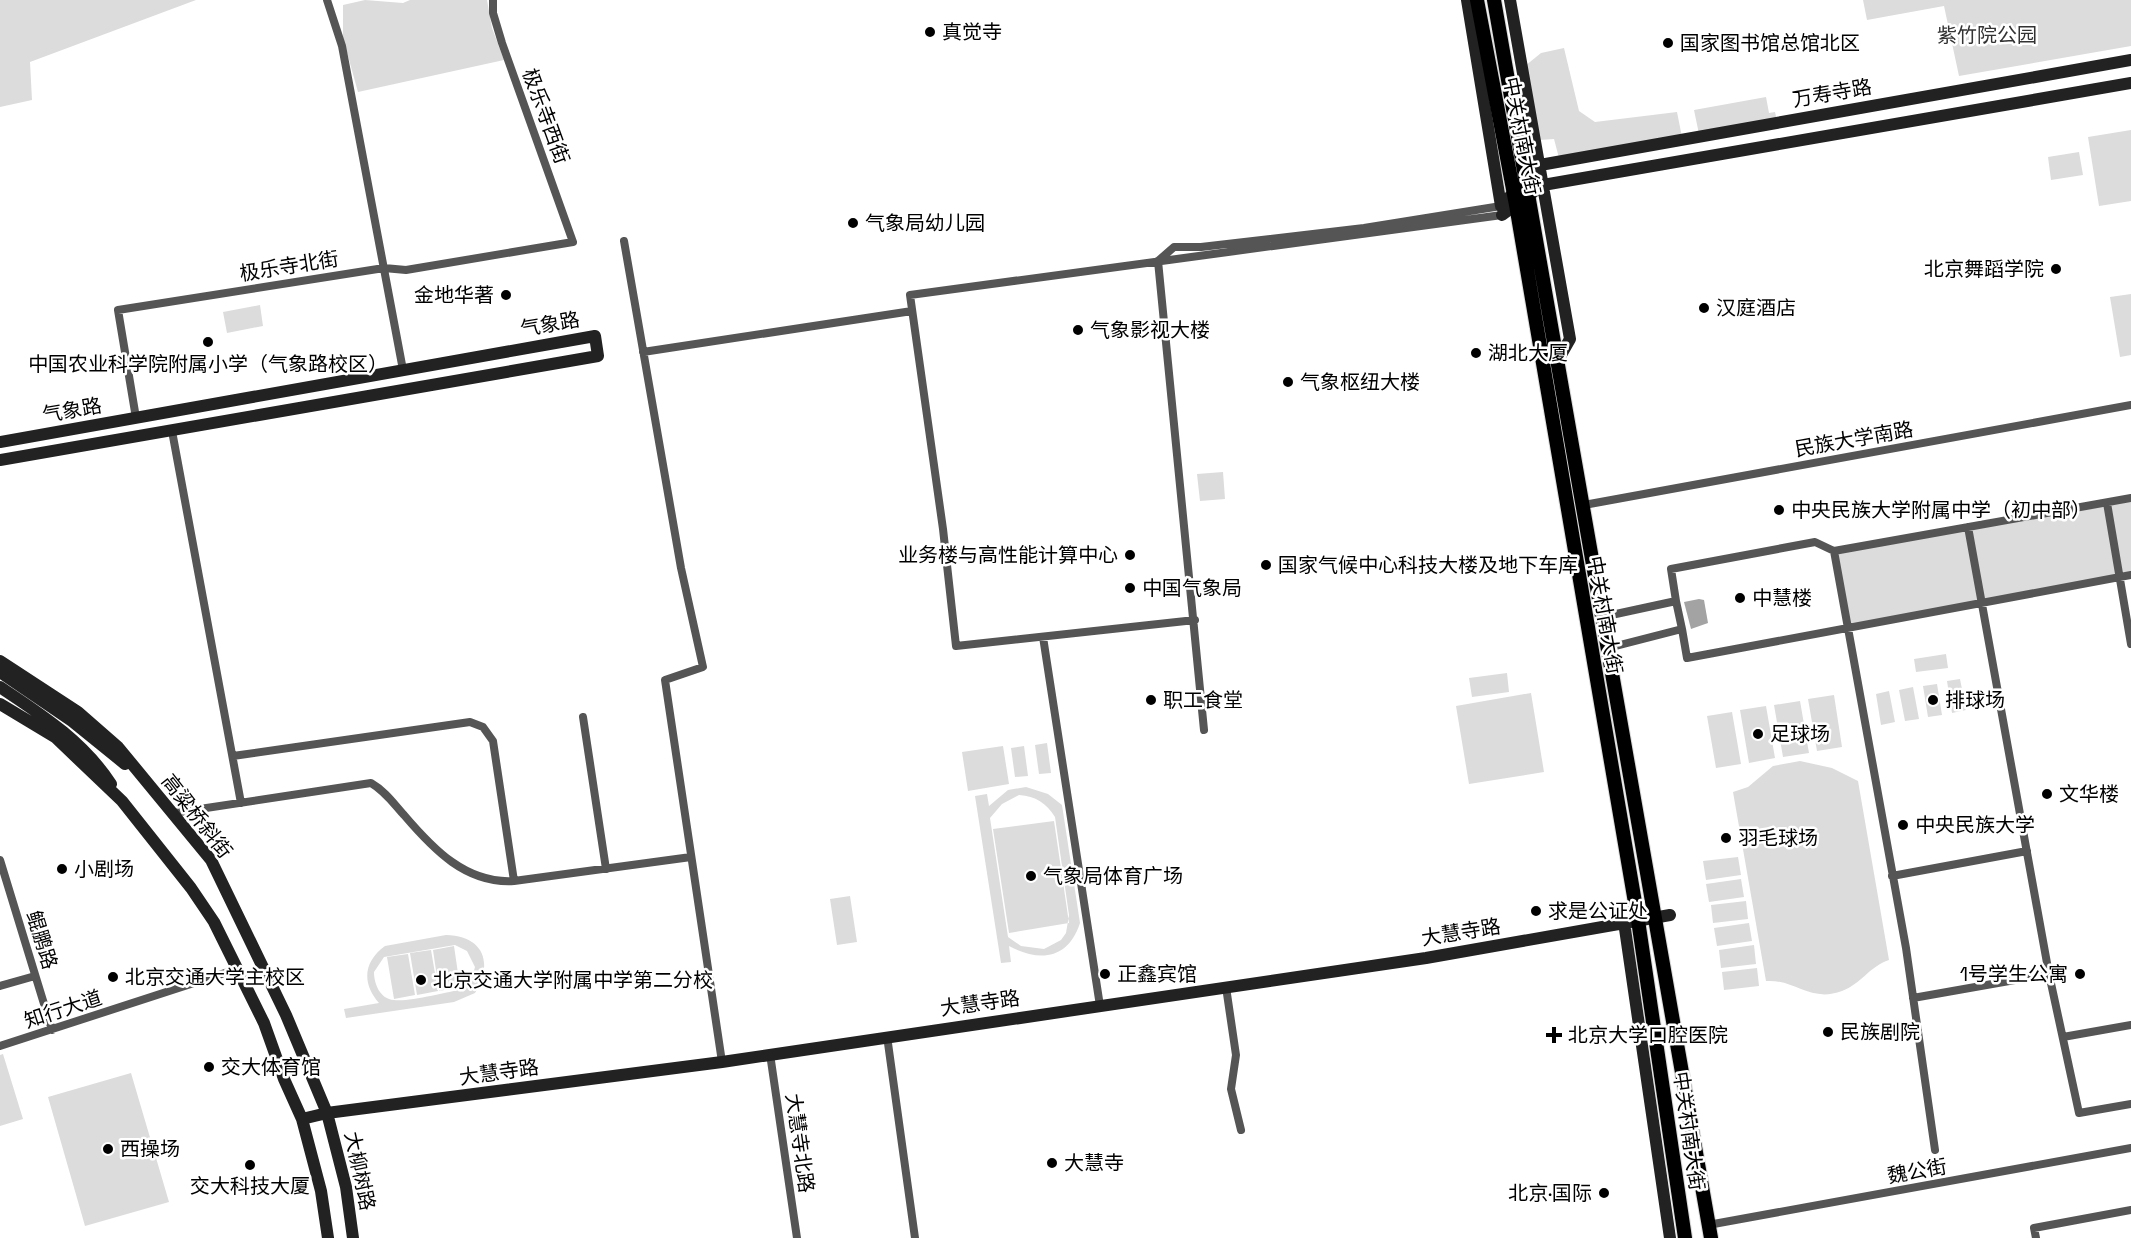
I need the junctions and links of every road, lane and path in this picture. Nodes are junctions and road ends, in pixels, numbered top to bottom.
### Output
1 (327, 0) edge
2 (493, 0) edge
3 (1494, 0) edge
4 (1510, 0) edge
5 (1474, 1) edge
6 (2131, 60) edge
7 (2131, 83) edge
8 (1539, 165) junction
9 (1526, 181) junction
10 (1543, 185) junction
11 (1529, 195) junction
12 (1514, 200) junction
13 (1502, 211) junction
14 (624, 241) dead end
15 (573, 242) joint
16 (1158, 261) junction
17 (384, 268) junction
18 (912, 311) junction
19 (642, 352) junction
20 (497, 353) junction
21 (1558, 360) junction
22 (403, 370) junction
23 (500, 373) junction
24 (2131, 405) edge
25 (136, 418) junction
26 (172, 431) junction
27 (0, 442) edge
28 (0, 460) edge
29 (2131, 498) edge
30 (2107, 503) junction
31 (1584, 505) junction
32 (1968, 527) junction
33 (1834, 551) junction
34 (2131, 575) edge
35 (2120, 577) junction
36 (1676, 601) junction
37 (1982, 602) junction
38 (1602, 617) junction
39 (1195, 620) junction
40 (1682, 628) junction
41 (1848, 628) junction
42 (1043, 637) junction
43 (2131, 644) edge
44 (1608, 648) junction
45 (0, 661) edge
46 (0, 672) edge
47 (0, 687) edge
48 (0, 704) edge
49 (583, 717) dead end
50 (1204, 730) dead end
51 (232, 756) junction
52 (144, 780) junction
53 (122, 801) junction
54 (241, 802) junction
55 (173, 813) junction
56 (2027, 851) junction
57 (691, 857) junction
58 (0, 860) edge
59 (606, 869) junction
60 (1892, 876) junction
61 (514, 882) junction
62 (3, 883) edge
63 (1670, 915) dead end
64 (1654, 918) junction
65 (1631, 921) junction
66 (237, 969) junction
67 (2049, 974) junction
68 (36, 976) junction
69 (0, 986) edge
70 (1226, 987) junction
71 (1912, 998) junction
72 (1100, 1005) junction
73 (2131, 1025) edge
74 (52, 1030) junction
75 (887, 1036) junction
76 (2063, 1037) junction
77 (0, 1046) edge
78 (770, 1054) junction
79 (722, 1062) junction
80 (2131, 1104) edge
81 (327, 1113) junction
82 (302, 1119) junction
83 (1240, 1130) dead end
84 (2131, 1148) edge
85 (1935, 1150) dead end
86 (2131, 1210) edge
87 (1709, 1232) edge
88 (328, 1238) edge
89 (353, 1238) edge
90 (797, 1238) edge
91 (915, 1238) edge
92 (1671, 1238) edge
93 (1685, 1238) edge
94 (2036, 1238) edge

1 - 17 street
2 - 15 street, 极乐寺西街
3 - 9 main road, 中关村南大街
4 - 8 street, 中关村南大街
5 - 12 main road, 中关村南大街
5 - 13 street, 中关村南大街
6 - 8 street, 万寿寺路
7 - 10 street, 万寿寺路
8 - 9 street
8 - 10 street, 中关村南大街
9 - 11 main road, 中关村南大街
9 - 12 street
10 - 11 street
10 - 21 street, 中关村南大街
11 - 12 street
11 - 21 main road, 中关村南大街
12 - 13 street
12 - 65 main road, 中关村南大街
13 - 16 street
14 - 19 street
15 - 17 street, 极乐寺北街
16 - 18 street
16 - 39 street
17 - 22 street
17 - 25 street, 极乐寺北街
18 - 19 street
18 - 42 street
19 - 57 street
20 - 22 street, 气象路
20 - 23 street
20 - 23 street, 气象路
21 - 31 main road, 中关村南大街
22 - 25 street, 气象路
23 - 26 street, 气象路
24 - 31 street, 民族大学南路
25 - 27 street, 气象路
26 - 28 street, 气象路
26 - 51 street
29 - 30 street
30 - 32 street
30 - 35 street
31 - 38 main road, 中关村南大街
32 - 33 street
32 - 37 street
33 - 36 street
33 - 41 street
34 - 35 street
35 - 37 street
35 - 43 street
36 - 38 street
36 - 40 street
37 - 41 street
37 - 56 street
38 - 44 main road, 中关村南大街
39 - 42 street
39 - 50 street
40 - 41 street
40 - 44 street
41 - 60 street
42 - 72 street
44 - 64 main road, 中关村南大街
45 - 52 street, 高粱桥斜街
46 - 52 street
47 - 53 street
48 - 53 street
49 - 59 street
51 - 54 street
51 - 61 street
52 - 55 street, 高粱桥斜街
53 - 66 street
54 - 55 street
54 - 61 street
55 - 81 street, 高粱桥斜街
56 - 60 street
56 - 67 street
57 - 59 street
57 - 79 street
58 - 62 street, 鲲鹏路
59 - 61 street
60 - 71 street
62 - 68 street, 鲲鹏路
63 - 64 street, 大慧寺路
64 - 65 street, 大慧寺路
64 - 87 main road, 中关村南大街
65 - 70 street, 大慧寺路
65 - 92 street, 中关村南大街
65 - 93 main road, 中关村南大街
66 - 74 street, 知行大道
66 - 82 street
67 - 71 street
67 - 76 street
68 - 69 street
68 - 74 street, 鲲鹏路
70 - 72 street, 大慧寺路
70 - 83 street
71 - 85 street
72 - 75 street, 大慧寺路
73 - 76 street
74 - 77 street, 知行大道
75 - 78 street, 大慧寺路
75 - 91 street
76 - 80 street
78 - 79 street, 大慧寺路
78 - 90 street, 大慧寺北路
79 - 81 street, 大慧寺路
81 - 82 street, 大慧寺路
81 - 89 street, 大柳树路
82 - 88 street
84 - 87 street, 魏公街
86 - 94 street

